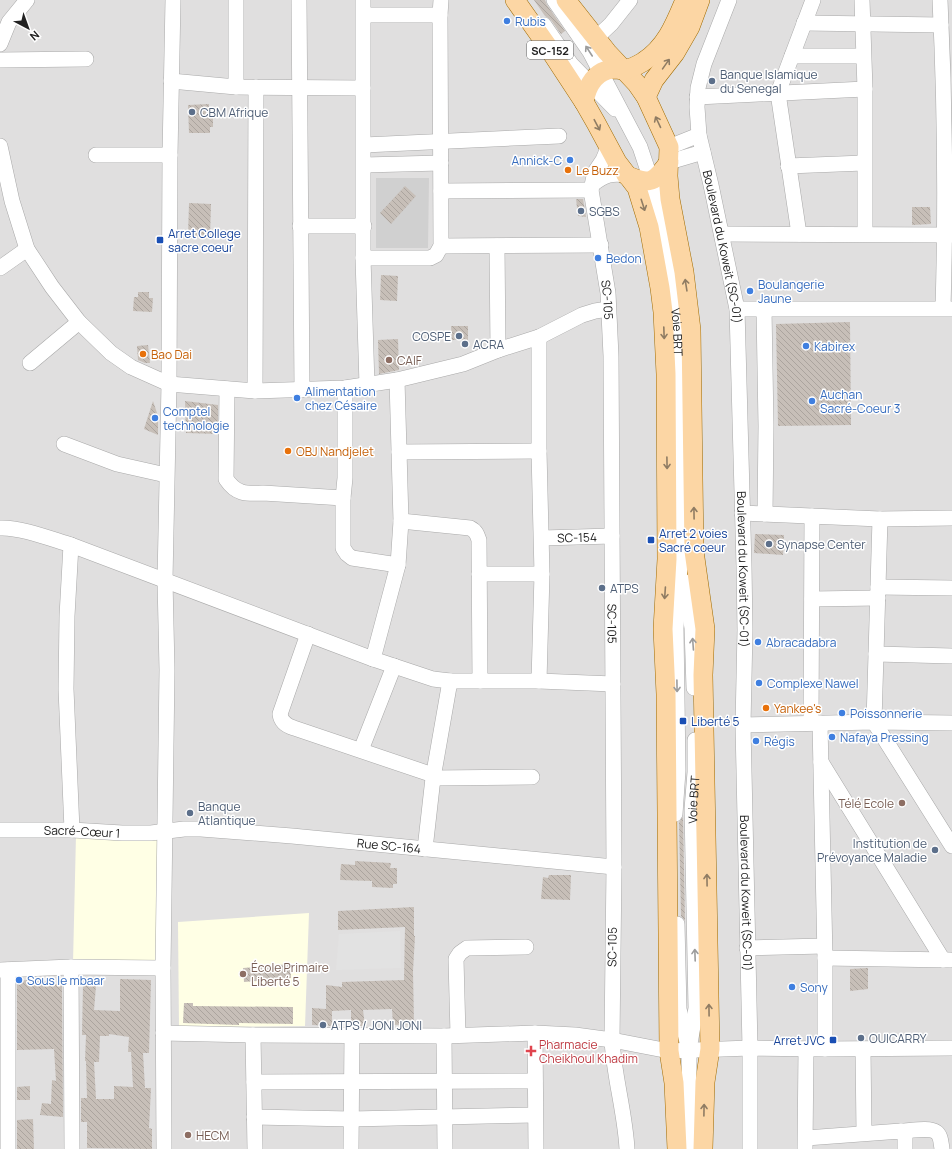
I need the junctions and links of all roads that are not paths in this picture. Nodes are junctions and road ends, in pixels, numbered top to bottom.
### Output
1 (27, 0) edge
2 (173, 0) edge
3 (236, 0) edge
4 (298, 0) edge
5 (515, 0) edge
6 (527, 0) edge
7 (630, 0) edge
8 (686, 0) edge
9 (700, 0) edge
10 (729, 0) edge
11 (813, 0) edge
12 (862, 0) edge
13 (940, 0) edge
14 (564, 1) edge
15 (440, 7) edge
16 (364, 8) edge
17 (804, 23) junction
18 (862, 24) junction
19 (941, 25) junction
20 (596, 38) junction
21 (0, 44) edge
22 (792, 56) junction
23 (863, 56) junction
24 (86, 59) dead end
25 (0, 60) edge
26 (624, 70) junction
27 (596, 78) junction
28 (948, 80) edge
29 (171, 81) junction
30 (236, 87) junction
31 (256, 87) junction
32 (299, 88) junction
33 (364, 88) junction
34 (865, 89) junction
35 (778, 93) junction
36 (646, 97) junction
37 (697, 97) junction
38 (584, 102) junction
39 (699, 135) junction
40 (559, 136) dead end
41 (441, 141) junction
42 (364, 145) junction
43 (0, 146) edge
44 (608, 148) junction
45 (703, 152) junction
46 (96, 155) dead end
47 (170, 155) junction
48 (669, 155) junction
49 (440, 163) junction
50 (864, 163) junction
51 (364, 165) junction
52 (788, 166) junction
53 (626, 175) junction
54 (651, 180) junction
55 (592, 187) junction
56 (440, 191) junction
57 (300, 226) junction
58 (364, 226) junction
59 (722, 234) junction
60 (799, 234) junction
61 (865, 234) junction
62 (949, 235) edge
63 (600, 244) junction
64 (441, 246) junction
65 (497, 246) junction
66 (27, 249) junction
67 (364, 258) junction
68 (0, 268) edge
69 (948, 308) edge
70 (608, 309) junction
71 (737, 309) junction
72 (764, 309) junction
73 (79, 322) junction
74 (539, 337) junction
75 (498, 350) junction
76 (30, 363) dead end
77 (397, 380) junction
78 (169, 384) junction
79 (368, 384) junction
80 (345, 388) junction
81 (227, 389) junction
82 (302, 390) junction
83 (256, 391) junction
84 (64, 444) dead end
85 (539, 451) junction
86 (399, 452) junction
87 (166, 475) junction
88 (343, 498) junction
89 (742, 513) junction
90 (765, 514) junction
91 (812, 516) junction
92 (952, 518) edge
93 (880, 519) junction
94 (401, 521) junction
95 (0, 528) edge
96 (612, 536) junction
97 (542, 538) junction
98 (71, 545) junction
99 (398, 565) junction
100 (479, 574) junction
101 (542, 574) junction
102 (165, 580) junction
103 (952, 588) edge
104 (878, 592) junction
105 (812, 599) junction
106 (308, 634) junction
107 (876, 654) junction
108 (952, 656) edge
109 (373, 659) junction
110 (394, 666) junction
111 (450, 681) junction
112 (480, 681) junction
113 (540, 681) junction
114 (613, 684) junction
115 (874, 722) junction
116 (815, 723) junction
117 (952, 723) edge
118 (743, 725) junction
119 (362, 750) junction
120 (820, 761) junction
121 (433, 776) junction
122 (532, 777) dead end
123 (0, 830) edge
124 (72, 830) junction
125 (164, 830) junction
126 (952, 846) edge
127 (426, 849) junction
128 (614, 867) junction
129 (526, 947) dead end
130 (747, 948) junction
131 (824, 952) junction
132 (947, 960) edge
133 (71, 967) junction
134 (163, 968) junction
135 (4, 970) edge
136 (163, 1033) junction
137 (535, 1033) junction
138 (253, 1035) junction
139 (352, 1035) junction
140 (451, 1036) junction
141 (612, 1040) junction
142 (750, 1048) junction
143 (952, 1048) edge
144 (710, 1049) junction
145 (806, 1049) junction
146 (825, 1049) junction
147 (864, 1049) junction
148 (689, 1050) junction
149 (669, 1051) junction
150 (444, 1081) junction
151 (535, 1081) junction
152 (254, 1082) junction
153 (351, 1082) junction
154 (535, 1115) junction
155 (254, 1117) junction
156 (444, 1117) junction
157 (4, 1119) edge
158 (351, 1119) junction
159 (901, 1131) junction
160 (864, 1133) junction
161 (806, 1143) edge
162 (8, 1149) edge
163 (72, 1149) edge
164 (164, 1149) edge
165 (254, 1149) edge
166 (351, 1149) edge
167 (445, 1149) edge
168 (536, 1149) edge
169 (627, 1149) edge
170 (677, 1149) edge
171 (689, 1149) edge
172 (703, 1149) edge
173 (750, 1149) edge
174 (905, 1149) edge
175 (942, 1149) edge

1 - 21 street
2 - 29 street
3 - 30 street
4 - 32 street
5 - 38 main road, SC-152
6 - 27 street, Voie BRT
7 - 20 street
8 - 26 main road
36 -> 9 main road
10 - 37 street, Boulevard du Koweit (SC-01)
11 - 17 street
12 - 18 street
13 - 19 street
14 - 20 main road
27 -> 14 street, Voie BRT
15 - 16 street
15 - 41 street
16 - 33 street
17 - 18 street
17 - 22 street
18 - 19 street
18 - 23 street
19 - 28 street
20 - 26 main road
22 - 23 street
22 - 35 street
23 - 34 street
24 - 25 street
26 - 27 main road
26 - 36 main road
27 - 38 main road
27 - 54 street, Voie BRT
28 - 62 street
29 - 30 street
29 - 47 street
30 - 31 street
31 - 32 street
31 - 83 street
32 - 33 street
32 - 57 street
33 - 42 street
34 - 35 street
34 - 50 street
35 - 37 street
35 - 52 street
48 -> 36 main road
37 - 39 street, Boulevard du Koweit (SC-01)
38 -> 44 main road, SC-152
39 - 45 street, Boulevard du Koweit (SC-01)
39 - 48 street
40 - 41 street
41 - 42 street
41 - 49 street
42 - 51 street
43 - 66 street
44 - 53 main road
44 - 55 street, SC-105
45 - 48 street
45 - 59 street, Boulevard du Koweit (SC-01)
46 - 47 street
47 - 78 street
48 - 54 main road
144 -> 48 main road
49 - 51 street
49 - 56 street
50 - 52 street
50 - 61 street
51 - 58 street
52 - 60 street
53 - 54 main road
53 - 55 street
53 -> 149 main road
54 - 148 street, Voie BRT
55 - 56 street
55 - 63 street, SC-105
56 - 64 street
57 - 58 street
57 - 82 street
58 - 67 street
59 - 60 street
59 - 71 street, Boulevard du Koweit (SC-01)
60 - 61 street
61 - 62 street
62 - 69 street
63 - 65 street
63 - 70 street, SC-105
64 - 65 street
64 - 67 street
65 - 75 street
66 - 68 street
66 - 73 street
67 - 79 street
69 - 72 street
70 - 74 street
70 - 96 street, SC-105
71 - 72 street
71 - 89 street, Boulevard du Koweit (SC-01)
72 - 90 street
73 - 76 street
73 - 78 street
74 - 75 street
74 - 85 street
75 - 77 street
77 - 79 street
77 - 86 street
78 - 81 street
78 - 87 street
79 - 80 street
80 - 82 street
80 - 88 street
81 - 83 street
81 - 88 street
82 - 83 street
84 - 87 street
85 - 86 street
85 - 97 street
86 - 94 street
87 - 102 street
88 - 99 street
89 - 90 street
89 - 118 street, Boulevard du Koweit (SC-01)
90 - 91 street
91 - 93 street
91 - 105 street
92 - 93 street
93 - 104 street
94 - 99 street
94 - 100 street
95 - 98 street
96 - 97 street, SC-154
96 - 114 street, SC-105
97 - 101 street
98 - 102 street
98 - 124 street
99 - 109 street
100 - 101 street
100 - 112 street
101 - 113 street
102 - 106 street
102 - 125 street
103 - 104 street
104 - 105 street
104 - 107 street
105 - 116 street
106 - 109 street
106 - 119 street
107 - 108 street
107 - 115 street
109 - 110 street
110 - 111 street
110 - 119 street
111 - 112 street
111 - 121 street
112 - 113 street
113 - 114 street
114 - 128 street, SC-105
115 - 116 street
115 - 117 street
115 - 126 street
116 - 118 street
116 - 120 street
118 - 130 street, Boulevard du Koweit (SC-01)
119 - 121 street
120 - 131 street
120 - 132 street
121 - 122 street
121 - 127 street
123 - 124 street, Sacré-Cœur 1
124 - 125 street, Sacré-Cœur 1
125 - 127 street, Rue SC-164
125 - 134 street
127 - 128 street, Rue SC-164
128 - 141 street, SC-105
129 - 140 street
130 - 131 street
130 - 142 street, Boulevard du Koweit (SC-01)
131 - 132 street
131 - 146 street
133 - 134 street
133 - 135 street
133 - 163 street
134 - 136 street
135 - 157 street
136 - 138 street
136 - 164 street
137 - 140 street
137 - 141 street
137 - 151 street
138 - 139 street
138 - 152 street
139 - 140 street
139 - 153 street
140 - 150 street
141 - 149 street
141 - 169 street, SC-105
142 - 144 street
142 - 145 street
142 - 173 street, Boulevard du Koweit (SC-01)
143 - 147 street
144 - 148 street
172 -> 144 main road
145 - 146 street
145 - 161 street
146 - 147 street
147 - 160 street
148 - 149 street
148 - 171 street, Voie BRT
149 - 170 main road
150 - 151 street
150 - 153 street
150 - 156 street
151 - 154 street
152 - 153 street
152 - 155 street
153 - 158 street
154 - 156 street
154 - 168 street
155 - 158 street
155 - 165 street
156 - 158 street
156 - 167 street
157 - 162 street
158 - 166 street
159 - 160 street
159 - 174 street
159 - 175 street
160 - 161 street

